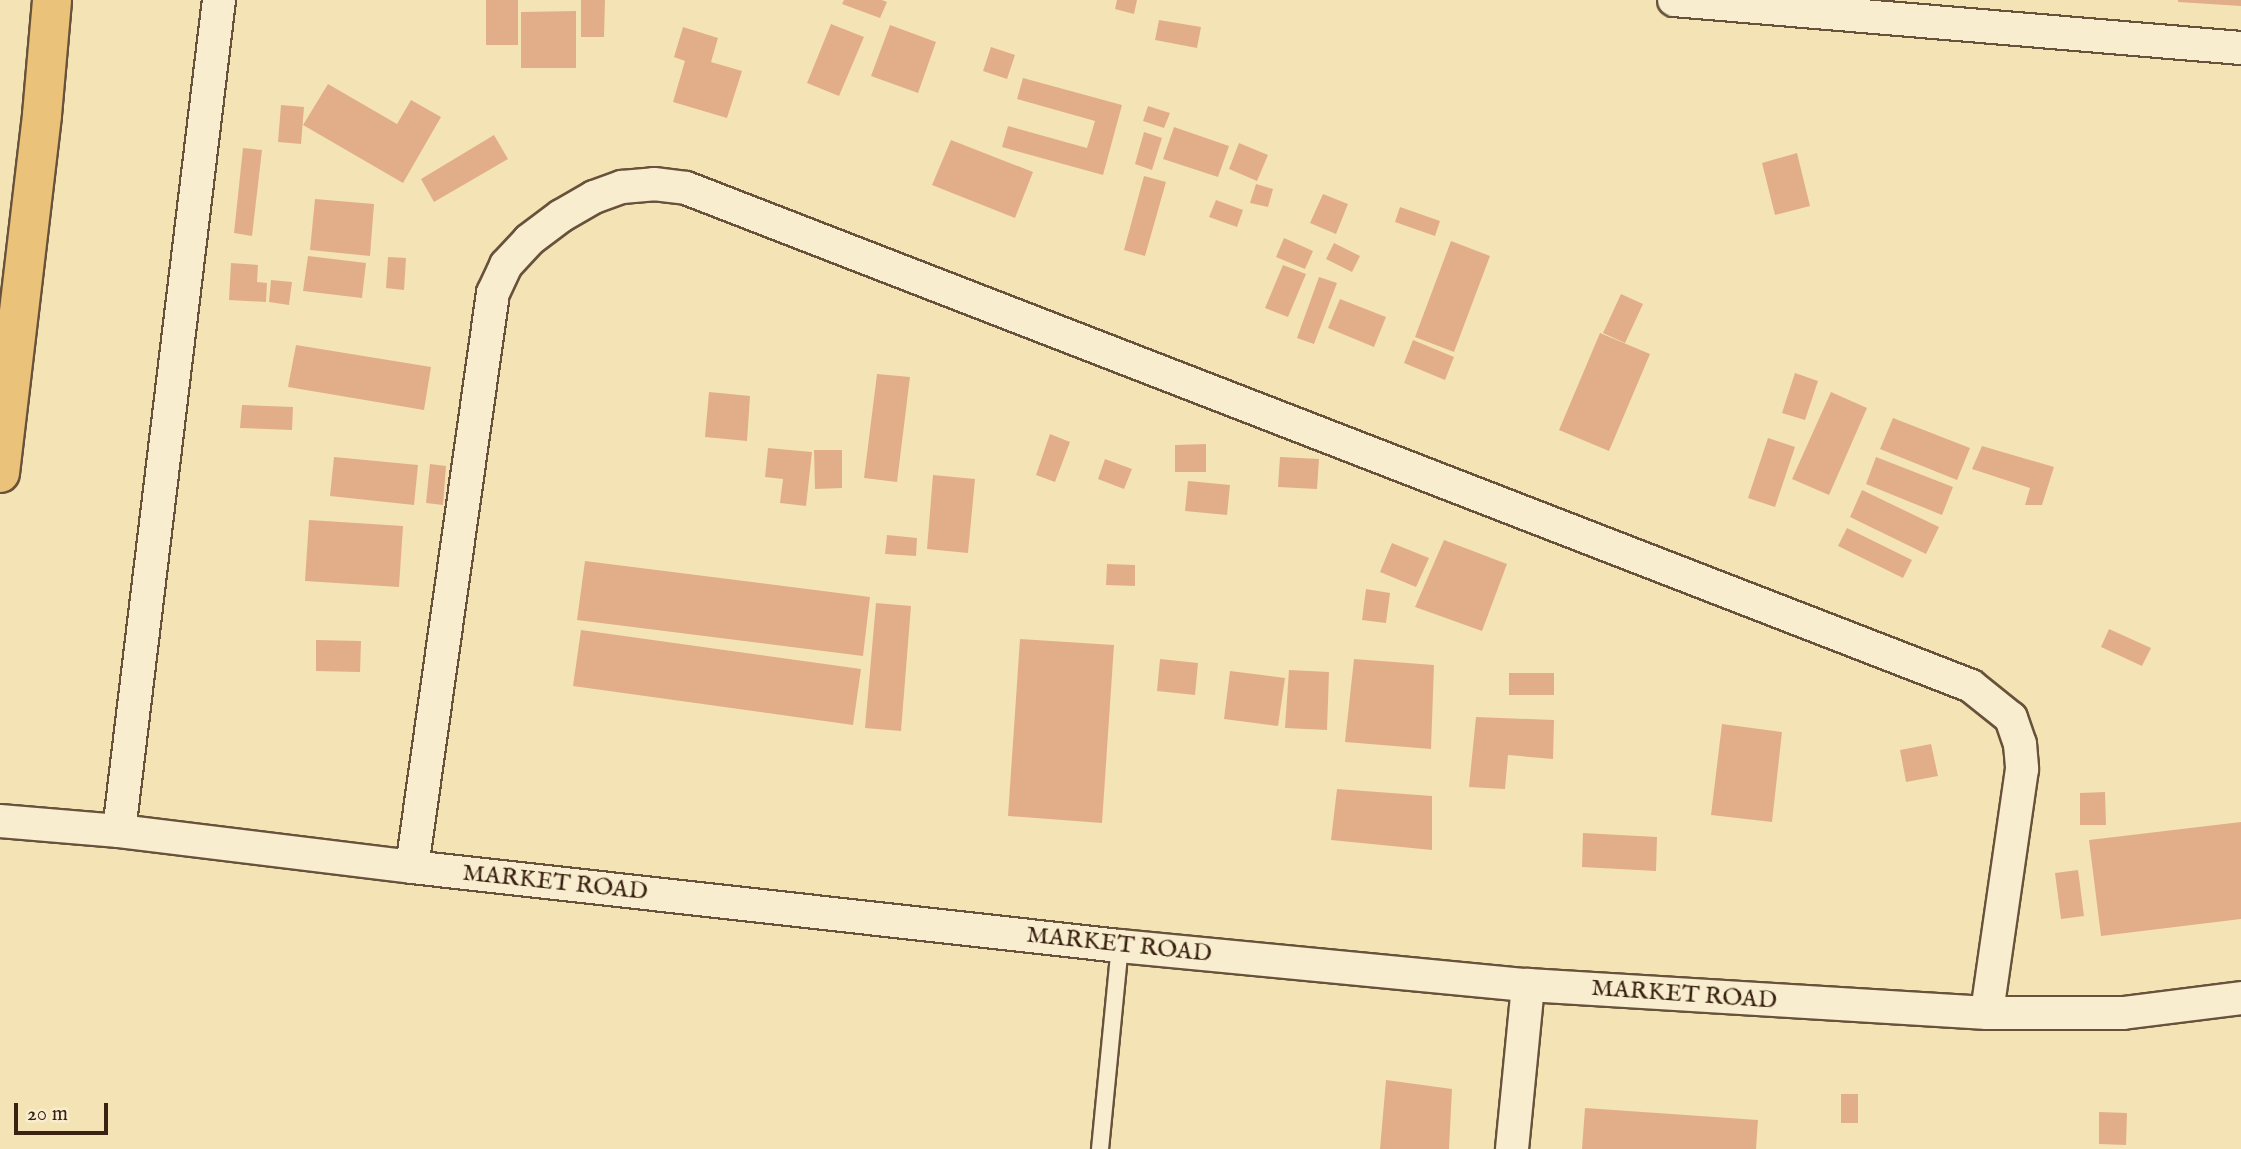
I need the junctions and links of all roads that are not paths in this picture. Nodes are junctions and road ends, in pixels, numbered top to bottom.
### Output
1 (52, 0) edge
2 (219, 0) edge
3 (1674, 0) edge
4 (2241, 48) edge
5 (0, 474) edge
6 (0, 821) edge
7 (119, 831) junction
8 (412, 867) junction
9 (1120, 946) junction
10 (1528, 985) junction
11 (2241, 998) edge
12 (1987, 1013) junction
13 (1100, 1149) edge
14 (1512, 1149) edge

1 - 5 main road
2 - 7 street
3 - 4 street
6 - 7 street, MARKET ROAD
7 - 8 street, MARKET ROAD
8 - 9 street, MARKET ROAD
8 - 12 street
9 - 10 street, MARKET ROAD
9 - 13 lane
10 - 12 street, MARKET ROAD
10 - 14 street
11 - 12 street, MARKET ROAD

